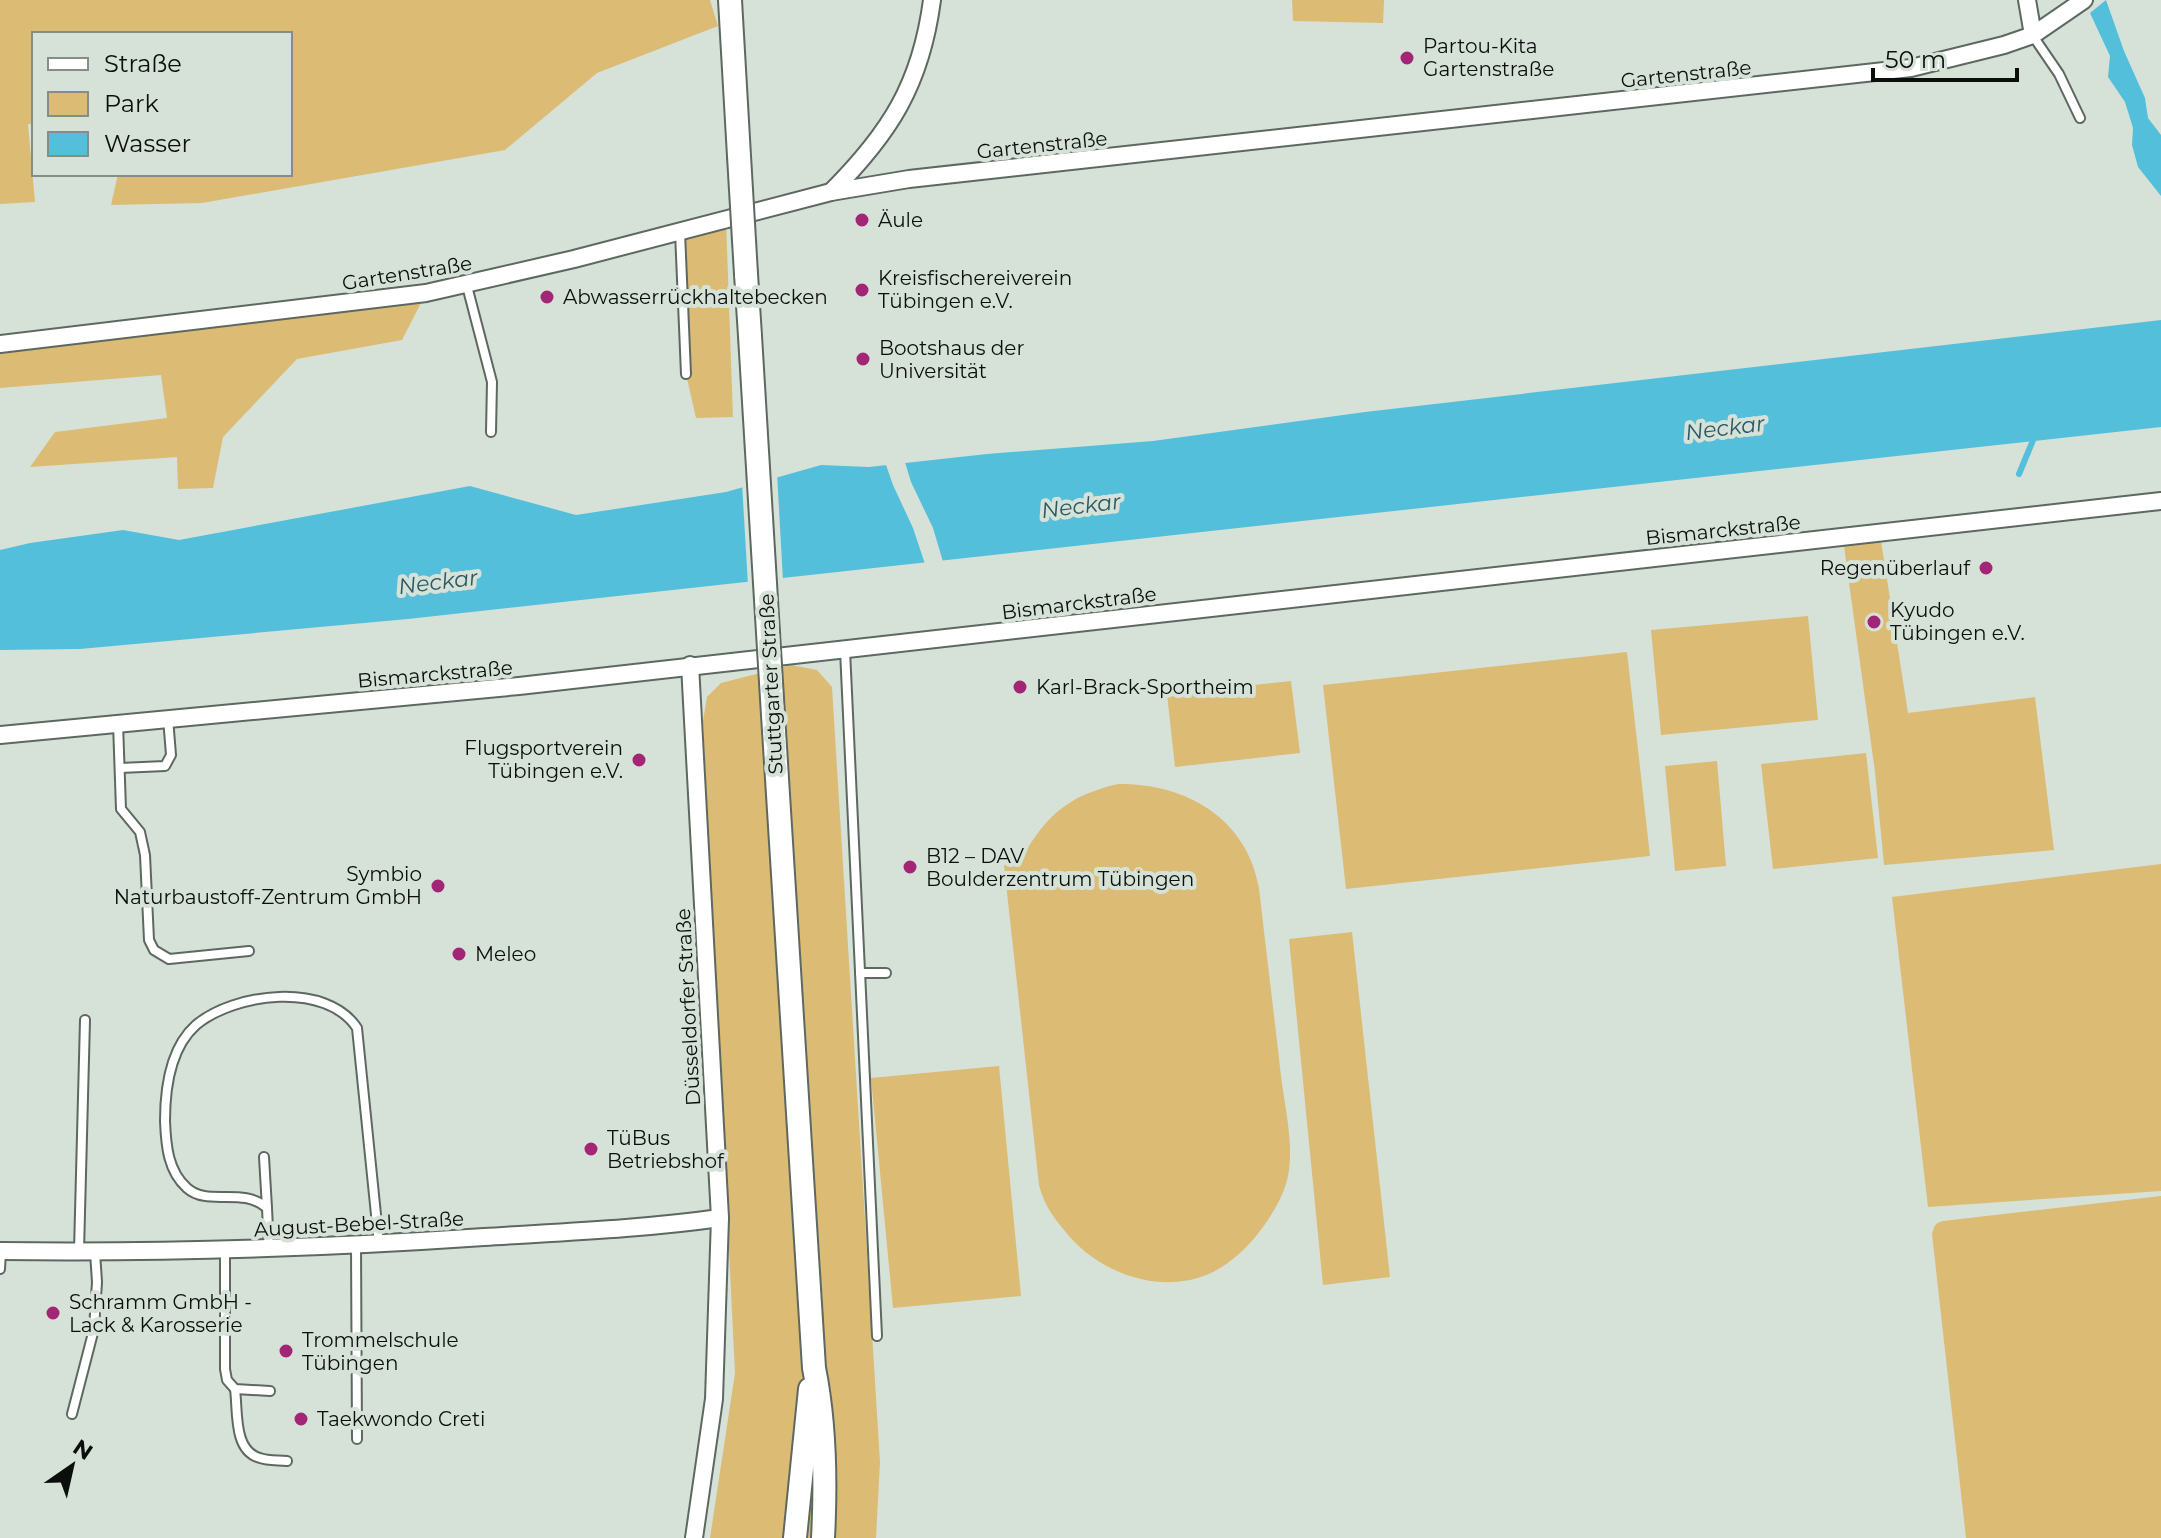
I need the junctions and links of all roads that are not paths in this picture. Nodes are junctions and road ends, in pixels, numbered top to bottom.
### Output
1 (730, 0) edge
2 (932, 0) edge
3 (2027, 0) edge
4 (2084, 0) edge
5 (2033, 35) junction
6 (2080, 118) dead end
7 (831, 192) junction
8 (680, 232) junction
9 (467, 286) junction
10 (0, 344) edge
11 (686, 374) dead end
12 (491, 432) dead end
13 (2161, 501) edge
14 (845, 649) junction
15 (690, 665) junction
16 (168, 718) junction
17 (118, 722) junction
18 (0, 735) edge
19 (120, 768) junction
20 (249, 951) dead end
21 (860, 973) junction
22 (886, 973) dead end
23 (85, 1020) dead end
24 (264, 1157) dead end
25 (267, 1208) junction
26 (720, 1218) junction
27 (356, 1245) junction
28 (379, 1245) junction
29 (269, 1249) junction
30 (225, 1250) junction
31 (1, 1251) edge
32 (87, 1252) junction
33 (0, 1269) edge
34 (877, 1336) dead end
35 (814, 1368) junction
36 (235, 1389) junction
37 (270, 1391) dead end
38 (72, 1414) dead end
39 (357, 1439) dead end
40 (287, 1461) dead end
41 (694, 1538) edge
42 (795, 1538) edge
43 (823, 1538) edge

1 - 35 main road, Stuttgarter Straße, bridge
2 - 7 street
3 - 5 street
4 - 5 street, Gartenstraße
5 - 6 lane
5 - 7 street, Gartenstraße
7 - 8 street, Gartenstraße
8 - 9 street, Gartenstraße
8 - 11 lane
9 - 10 street, Gartenstraße
9 - 12 lane
13 - 14 street, Bismarckstraße
14 - 15 street, Bismarckstraße
14 - 21 lane
15 - 16 street, Bismarckstraße
15 - 26 street, Düsseldorfer Straße
16 - 17 street, Bismarckstraße
16 - 19 lane
17 - 18 street, Bismarckstraße
17 - 19 lane
19 - 20 lane
21 - 22 lane
21 - 34 lane
23 - 32 lane
24 - 25 lane
25 - 28 lane
25 - 29 lane
26 - 28 street, August-Bebel-Straße
26 - 41 street, Düsseldorfer Straße
27 - 28 street, August-Bebel-Straße
27 - 29 street, August-Bebel-Straße
27 - 39 lane
29 - 30 street, August-Bebel-Straße
30 - 32 street, August-Bebel-Straße
30 - 36 lane
31 - 32 street, August-Bebel-Straße
31 - 33 lane
32 - 38 lane
35 - 42 main road, Stuttgarter Straße
35 - 43 main road, Stuttgarter Straße
36 - 37 lane
36 - 40 lane

